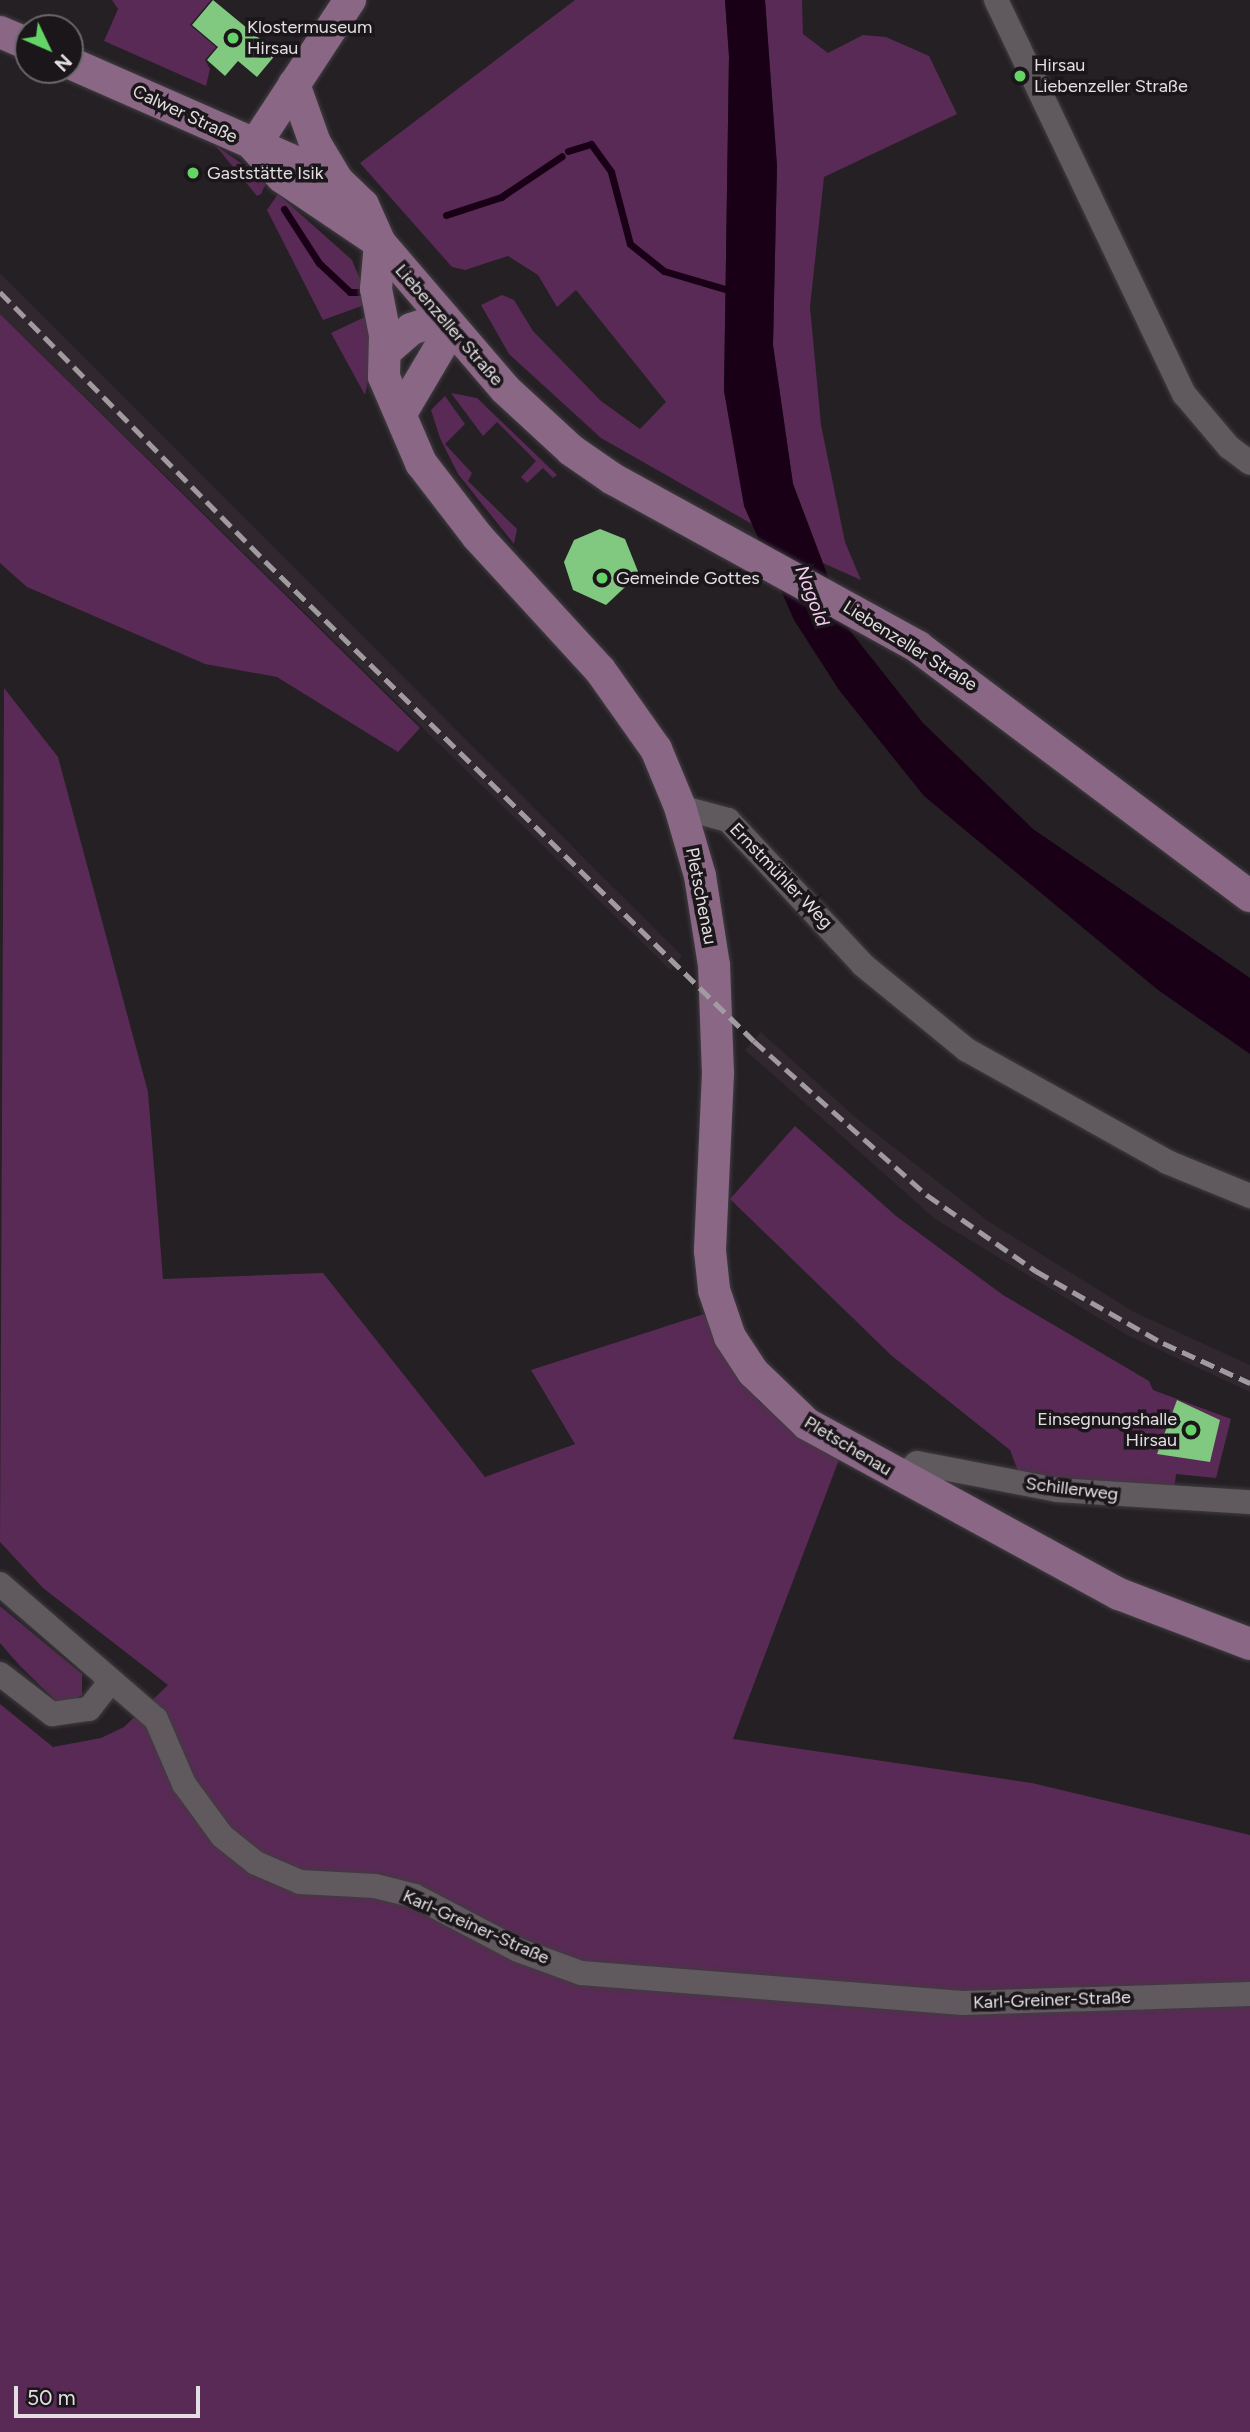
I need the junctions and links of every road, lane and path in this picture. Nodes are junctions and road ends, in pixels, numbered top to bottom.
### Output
1 (350, 0) edge
2 (996, 0) edge
3 (84, 69) edge
4 (294, 85) junction
5 (254, 146) junction
6 (337, 180) junction
7 (380, 243) junction
8 (444, 318) junction
9 (385, 352) junction
10 (403, 410) junction
11 (1250, 463) edge
12 (680, 807) junction
13 (1250, 896) edge
14 (1250, 1196) edge
15 (901, 1477) junction
16 (1250, 1502) edge
17 (0, 1584) edge
18 (1250, 1644) edge
19 (0, 1674) edge
20 (111, 1681) junction
21 (1250, 1994) edge

1 - 4 main road, Calwer Straße
2 - 11 street
3 - 5 main road, Calwer Straße
4 - 5 main road, Calwer Straße
4 - 6 main road
5 - 6 main road, Liebenzeller Straße
5 - 7 main road, Liebenzeller Straße
6 - 7 main road, Liebenzeller Straße
7 - 8 main road, Liebenzeller Straße
7 - 9 main road
8 - 9 main road
8 - 10 main road
8 - 13 main road, Liebenzeller Straße
9 - 10 main road
10 - 12 main road
12 - 14 street, Ernstmühler Weg
12 - 15 main road, Pletschenau
15 - 16 street, Schillerweg
15 - 18 main road, Pletschenau
17 - 20 street, Karl-Greiner-Straße
19 - 20 street
20 - 21 street, Karl-Greiner-Straße

